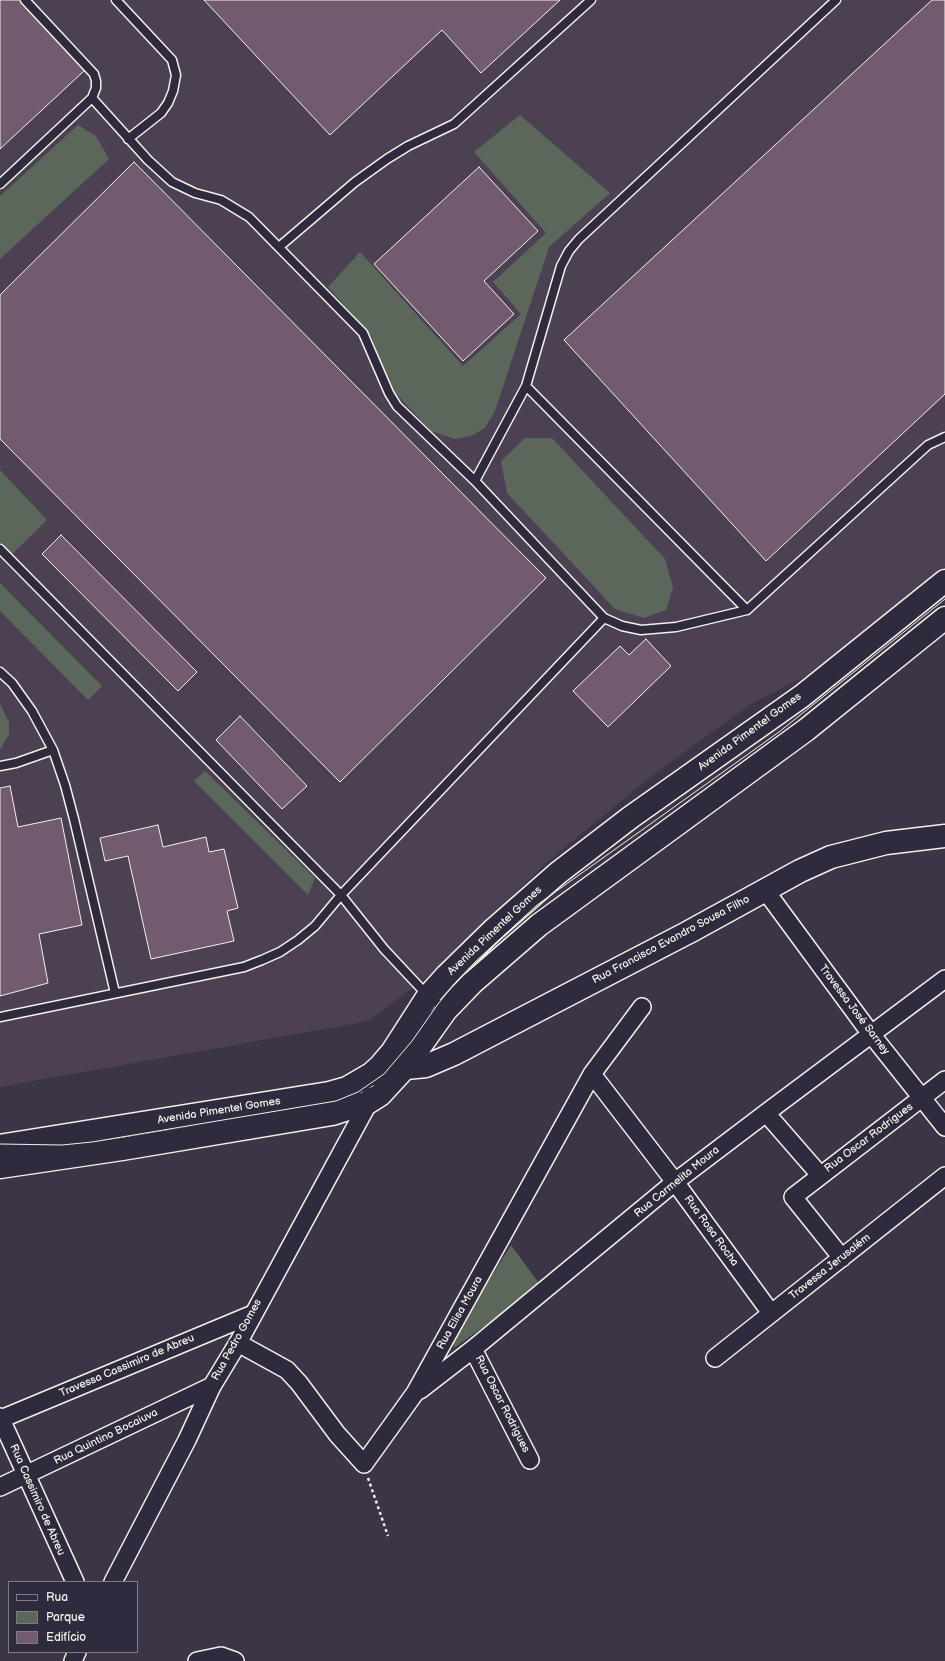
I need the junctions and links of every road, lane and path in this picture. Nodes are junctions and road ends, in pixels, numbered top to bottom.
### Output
1 (25, 0) edge
2 (116, 0) edge
3 (591, 0) edge
4 (836, 0) edge
5 (92, 98) junction
6 (128, 139) junction
7 (0, 184) edge
8 (279, 247) junction
9 (526, 386) junction
10 (945, 436) edge
11 (475, 481) junction
12 (0, 549) edge
13 (945, 582) edge
14 (747, 610) junction
15 (604, 618) junction
16 (945, 618) edge
17 (0, 672) edge
18 (53, 750) junction
19 (0, 766) edge
20 (631, 817) junction
21 (945, 836) edge
22 (651, 842) junction
23 (765, 890) junction
24 (341, 895) junction
25 (945, 979) edge
26 (115, 993) junction
27 (428, 996) junction
28 (642, 1007) dead end
29 (446, 1010) junction
30 (0, 1017) edge
31 (871, 1034) junction
32 (404, 1069) junction
33 (375, 1070) junction
34 (592, 1074) junction
35 (945, 1080) edge
36 (921, 1098) junction
37 (369, 1102) junction
38 (766, 1113) junction
39 (945, 1127) edge
40 (0, 1146) edge
41 (0, 1167) edge
42 (820, 1175) junction
43 (945, 1176) edge
44 (676, 1182) junction
45 (842, 1258) junction
46 (771, 1313) junction
47 (253, 1314) junction
48 (238, 1343) junction
49 (474, 1349) junction
50 (715, 1358) dead end
51 (212, 1386) junction
52 (415, 1393) junction
53 (0, 1418) edge
54 (530, 1460) dead end
55 (364, 1464) junction
56 (26, 1475) junction
57 (0, 1488) edge
58 (388, 1536) dead end
59 (75, 1581) edge
60 (114, 1581) edge
61 (228, 1658) edge
62 (197, 1661) edge

1 - 5 lane
2 - 6 lane
3 - 8 lane
4 - 9 lane
5 - 6 lane
5 - 7 lane
6 - 8 lane
8 - 11 lane
9 - 11 lane
9 - 14 lane
10 - 14 lane
11 - 15 lane
12 - 24 lane
13 - 20 main road, Avenida Pimentel Gomes
14 - 15 lane
15 - 24 lane
16 - 22 main road, Avenida Pimentel Gomes
17 - 18 lane
18 - 19 lane
18 - 26 lane
20 - 22 main road
20 - 27 main road, Avenida Pimentel Gomes
21 - 23 main road, Rua Francisco Evandro Sousa Filho
22 - 29 main road, Avenida Pimentel Gomes
23 - 31 street, Travessa José Sarney
23 - 32 main road, Rua Francisco Evandro Sousa Filho
24 - 26 lane
24 - 27 lane
25 - 31 street, Rua Carmelita Moura
26 - 30 lane
27 - 29 lane
27 - 33 main road, Avenida Pimentel Gomes
28 - 34 street, Rua Elisa Moura
29 - 32 main road, Avenida Pimentel Gomes
31 - 36 street, Travessa José Sarney
31 - 38 street, Rua Carmelita Moura
32 - 33 main road, Rua Francisco Evandro Sousa Filho
32 - 37 main road, Avenida Pimentel Gomes
33 - 37 street
33 - 40 main road, Avenida Pimentel Gomes
34 - 44 street, Rua Rosa Rocha
34 - 52 street, Rua Elisa Moura
35 - 36 street, Rua Oscar Rodrigues
36 - 39 street, Travessa José Sarney
36 - 42 street, Rua Oscar Rodrigues
37 - 41 main road, Avenida Pimentel Gomes
37 - 47 street, Rua Pedro Gomes
38 - 42 street
38 - 44 street, Rua Carmelita Moura
42 - 45 street, Rua Oscar Rodrigues
43 - 45 street, Travessa Jerusalém
44 - 46 street, Rua Rosa Rocha
44 - 49 street, Rua Carmelita Moura
45 - 46 street, Travessa Jerusalém
46 - 50 street, Travessa Jerusalém
47 - 48 street, Rua Pedro Gomes
47 - 53 street, Travessa Cassimiro de Abreu
48 - 51 street, Rua Pedro Gomes
48 - 55 street
49 - 52 street, Rua Carmelita Moura
49 - 54 street, Rua Oscar Rodrigues
51 - 56 street, Rua Quintino Bocaiuva
51 - 60 street, Rua Pedro Gomes
52 - 55 street, Rua Elisa Moura
53 - 56 street, Rua Cassimiro de Abreu
55 - 58 path
56 - 57 street, Rua Quintino Bocaiuva
56 - 59 street, Rua Cassimiro de Abreu
61 - 62 street

